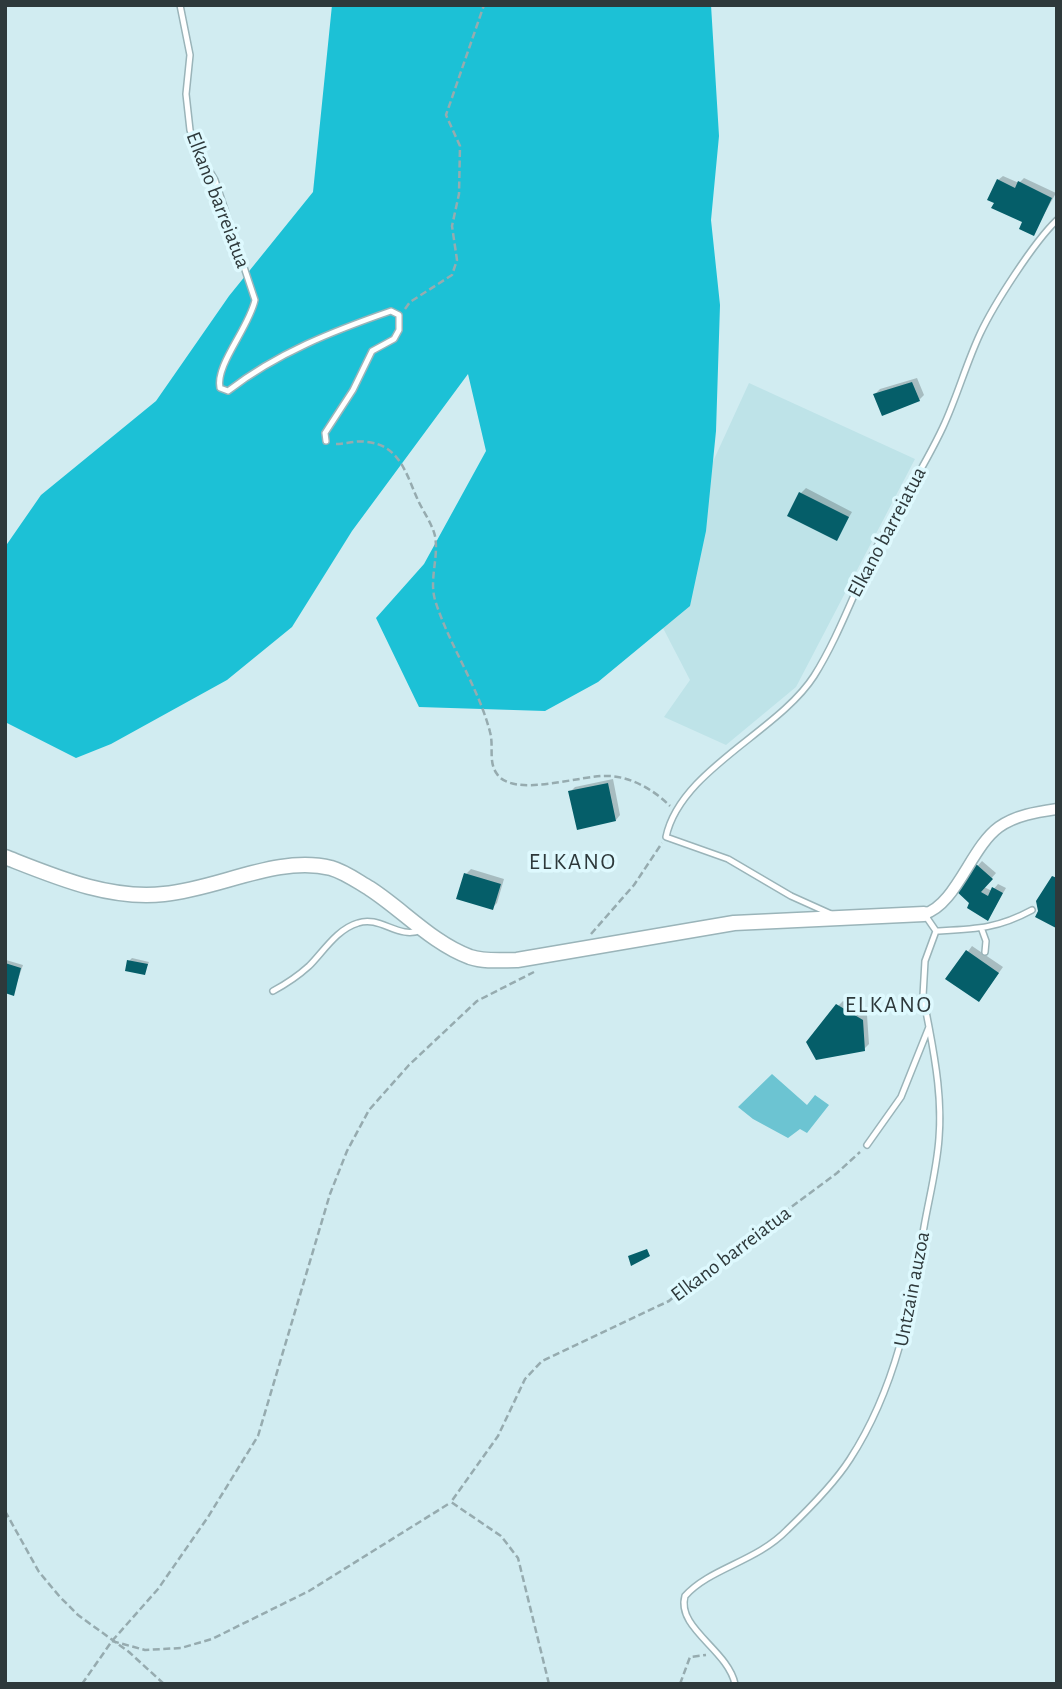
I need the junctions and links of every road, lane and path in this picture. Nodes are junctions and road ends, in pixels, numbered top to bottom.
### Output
1 (180, 5) edge
2 (484, 5) edge
3 (1057, 220) edge
4 (399, 318) junction
5 (327, 441) joint
6 (1057, 809) edge
7 (676, 812) junction
8 (666, 837) junction
9 (5, 858) edge
10 (1032, 910) dead end
11 (924, 914) junction
12 (842, 918) junction
13 (424, 929) junction
14 (982, 930) junction
15 (936, 931) junction
16 (568, 950) junction
17 (985, 952) dead end
18 (538, 970) dead end
19 (273, 991) dead end
20 (929, 1027) junction
21 (867, 1145) joint
22 (451, 1502) junction
23 (5, 1511) edge
24 (112, 1641) junction
25 (729, 1668) junction
26 (82, 1684) edge
27 (164, 1684) edge
28 (550, 1684) edge
29 (680, 1684) edge
30 (736, 1684) edge

1 - 4 lane, Elkano barreiatua
2 - 4 path
3 - 7 lane, Elkano barreiatua
4 - 5 lane
5 - 7 path
6 - 11 street
7 - 8 lane, Elkano barreiatua
8 - 12 lane
8 - 16 path
9 - 13 street
10 - 14 lane
11 - 12 street
11 - 15 lane
12 - 16 street
13 - 16 street
13 - 19 lane
14 - 15 lane
14 - 17 lane
15 - 20 lane
18 - 24 path
20 - 21 lane
20 - 25 lane, Untzain auzoa
21 - 22 path, Elkano barreiatua
22 - 24 path
22 - 28 path
23 - 24 path
24 - 26 path
24 - 27 path
25 - 29 path
25 - 30 lane

